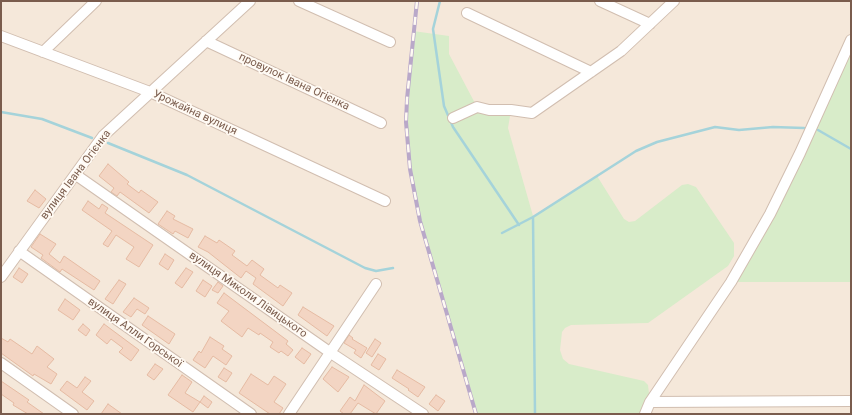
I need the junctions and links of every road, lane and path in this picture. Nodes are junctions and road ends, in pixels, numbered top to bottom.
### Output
1 (96, 1) edge
2 (250, 1) edge
3 (299, 1) edge
4 (600, 1) edge
5 (674, 1) edge
6 (467, 13) dead end
7 (650, 24) junction
8 (1, 36) edge
9 (851, 40) edge
10 (206, 41) junction
11 (390, 42) dead end
12 (43, 52) junction
13 (591, 72) junction
14 (150, 92) junction
15 (454, 118) dead end
16 (381, 123) dead end
17 (76, 175) junction
18 (385, 201) dead end
19 (19, 251) junction
20 (5, 263) edge
21 (1, 277) edge
22 (376, 284) dead end
23 (331, 353) junction
24 (1, 363) edge
25 (851, 401) edge
26 (650, 402) junction
27 (73, 414) edge
28 (251, 414) edge
29 (289, 414) edge
30 (423, 414) edge
31 (645, 414) edge

1 - 12 street
2 - 10 street, вулиця Івана Огієнка
3 - 11 street
4 - 7 street
5 - 7 street
6 - 13 street
7 - 13 street
8 - 12 street, Урожайна вулиця
9 - 26 street
10 - 14 street, вулиця Івана Огієнка
10 - 16 street, провулок Івана Огієнка
12 - 14 street, Урожайна вулиця
13 - 15 street
14 - 17 street, вулиця Івана Огієнка
14 - 18 street, Урожайна вулиця
17 - 19 street, вулиця Івана Огієнка
17 - 23 street, вулиця Миколи Лівицького
19 - 20 street, вулиця Івана Огієнка
19 - 28 street, вулиця Алли Горської
20 - 21 street, вулиця Івана Огієнка
22 - 23 street
23 - 29 street
23 - 30 street, вулиця Миколи Лівицького
24 - 27 street
25 - 26 street
26 - 31 street

